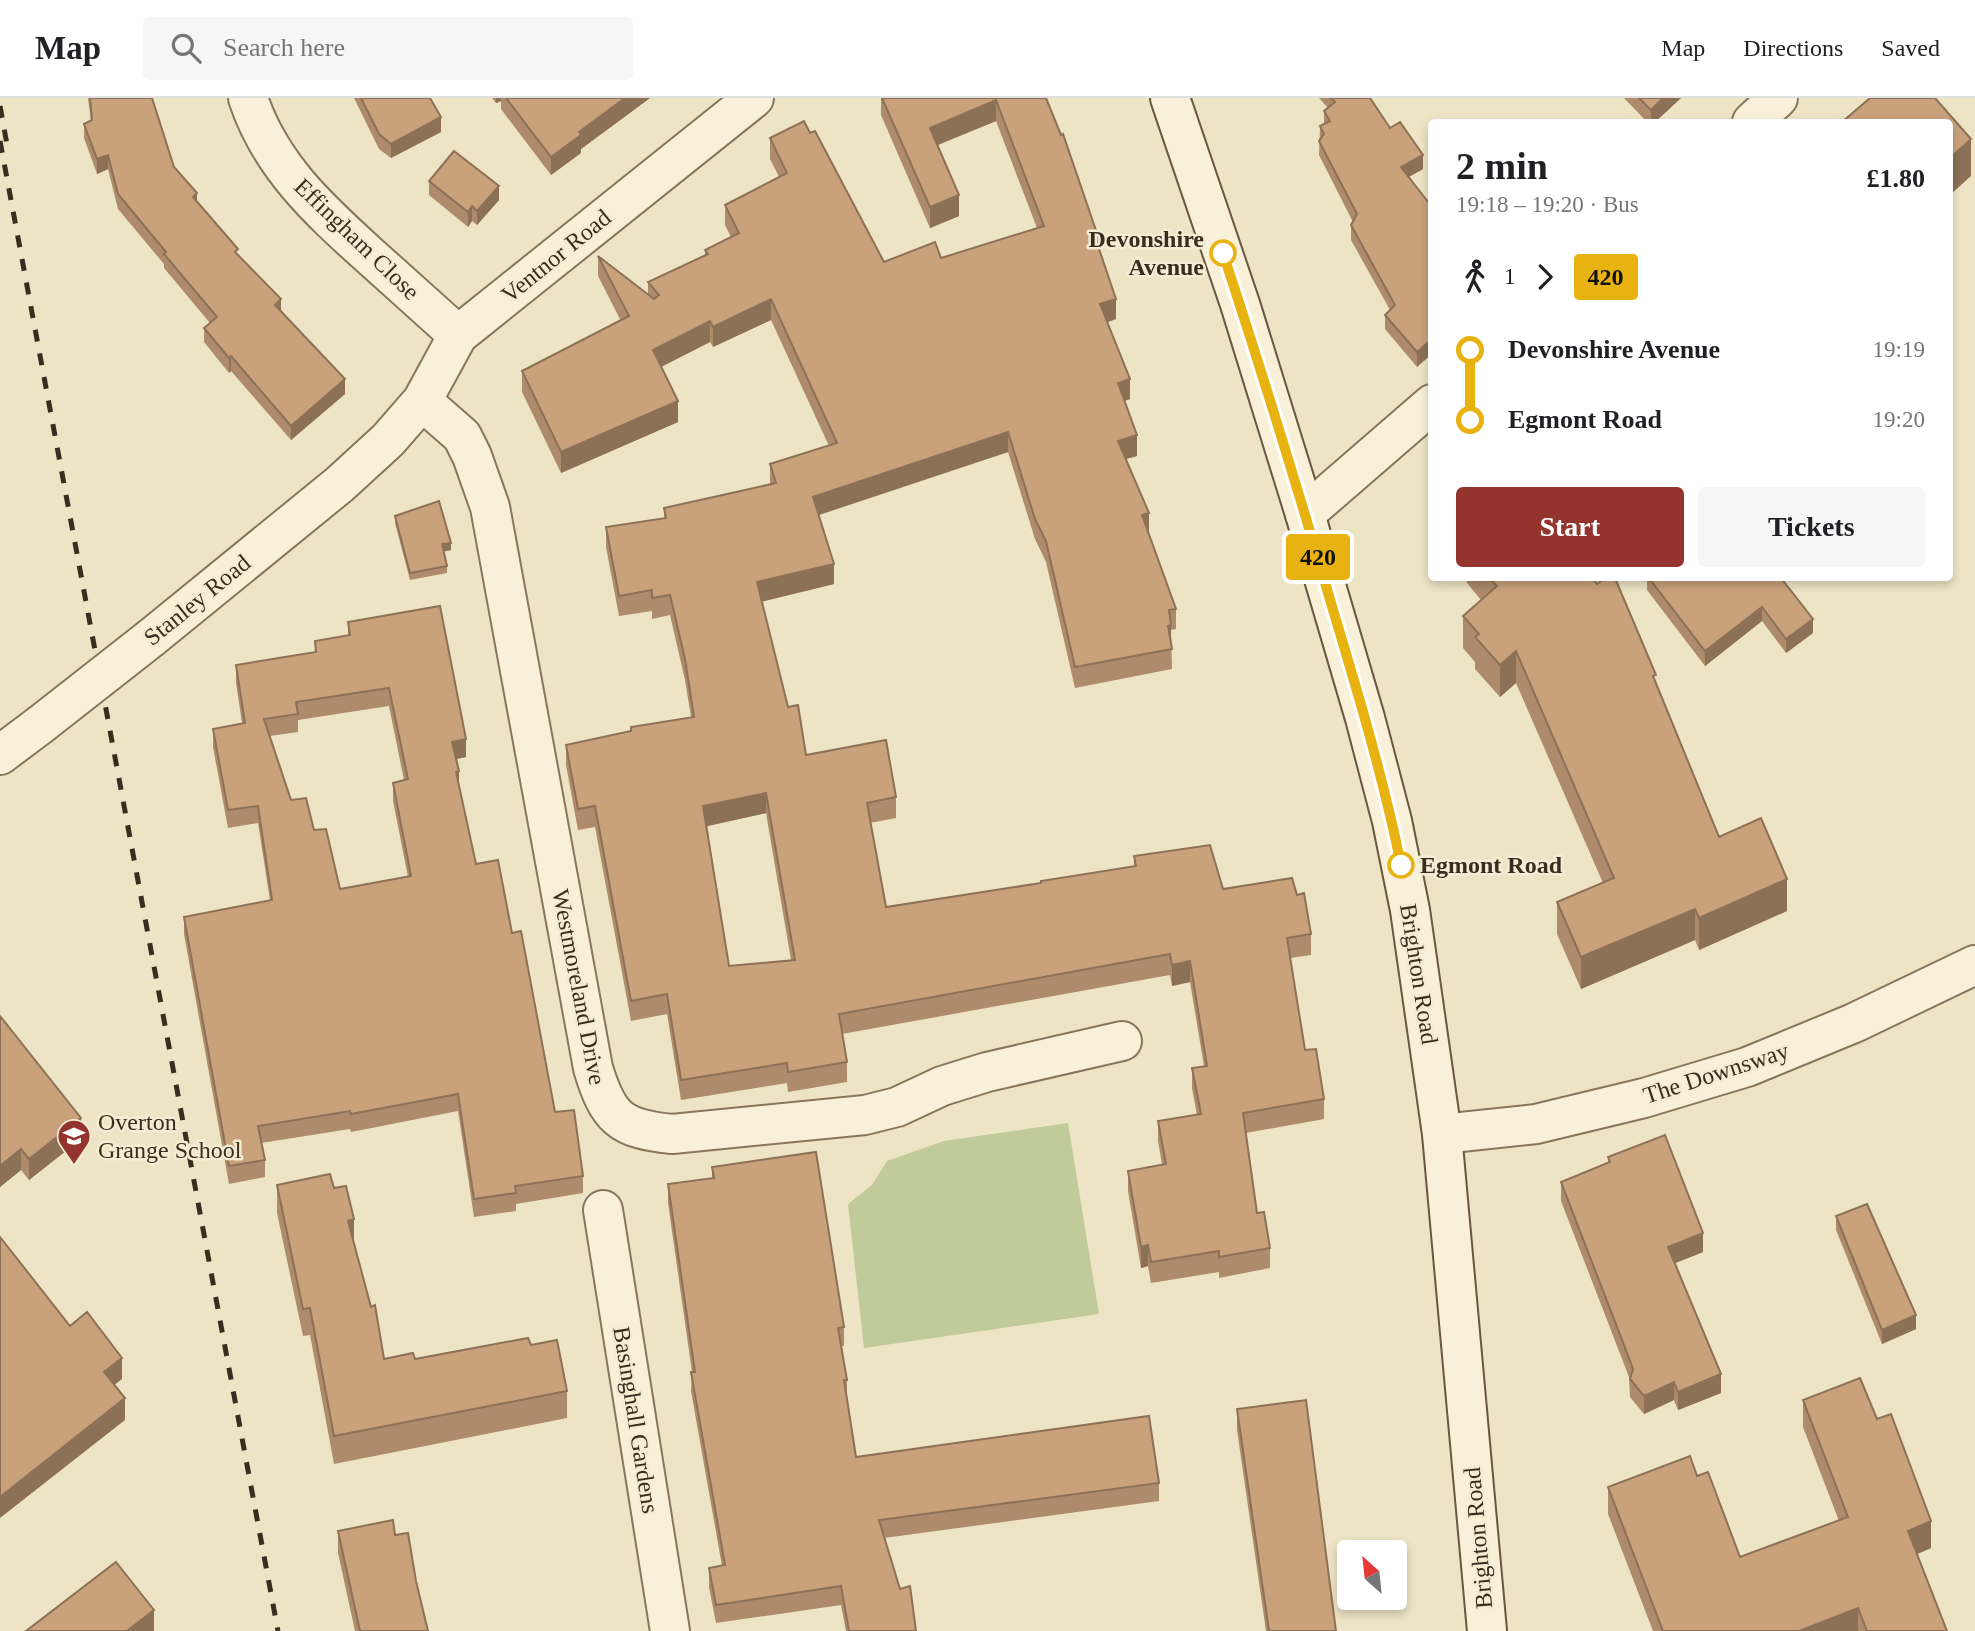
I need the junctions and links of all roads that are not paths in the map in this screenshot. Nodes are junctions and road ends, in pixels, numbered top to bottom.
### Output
1 (248, 98) edge
2 (754, 98) edge
3 (1170, 98) edge
4 (1779, 98) edge
5 (1755, 119) edge
6 (458, 335) junction
7 (422, 401) junction
8 (1428, 407) edge
9 (388, 440) joint
10 (1305, 514) junction
11 (0, 755) edge
12 (1975, 965) edge
13 (1122, 1041) dead end
14 (1442, 1134) junction
15 (603, 1210) dead end
16 (670, 1631) edge
17 (1486, 1631) edge

1 - 6 street, Effingham Close
2 - 6 street, Ventnor Road
3 - 10 street, Brighton Road
4 - 5 street
6 - 7 street, Ventnor Road
7 - 9 street, Ventnor Road
7 - 13 street, Westmoreland Drive
8 - 10 street
9 - 11 street, Stanley Road, bridge
10 - 14 street, Brighton Road
12 - 14 street, The Downsway
14 - 17 street, Brighton Road
15 - 16 street, Basinghall Gardens

